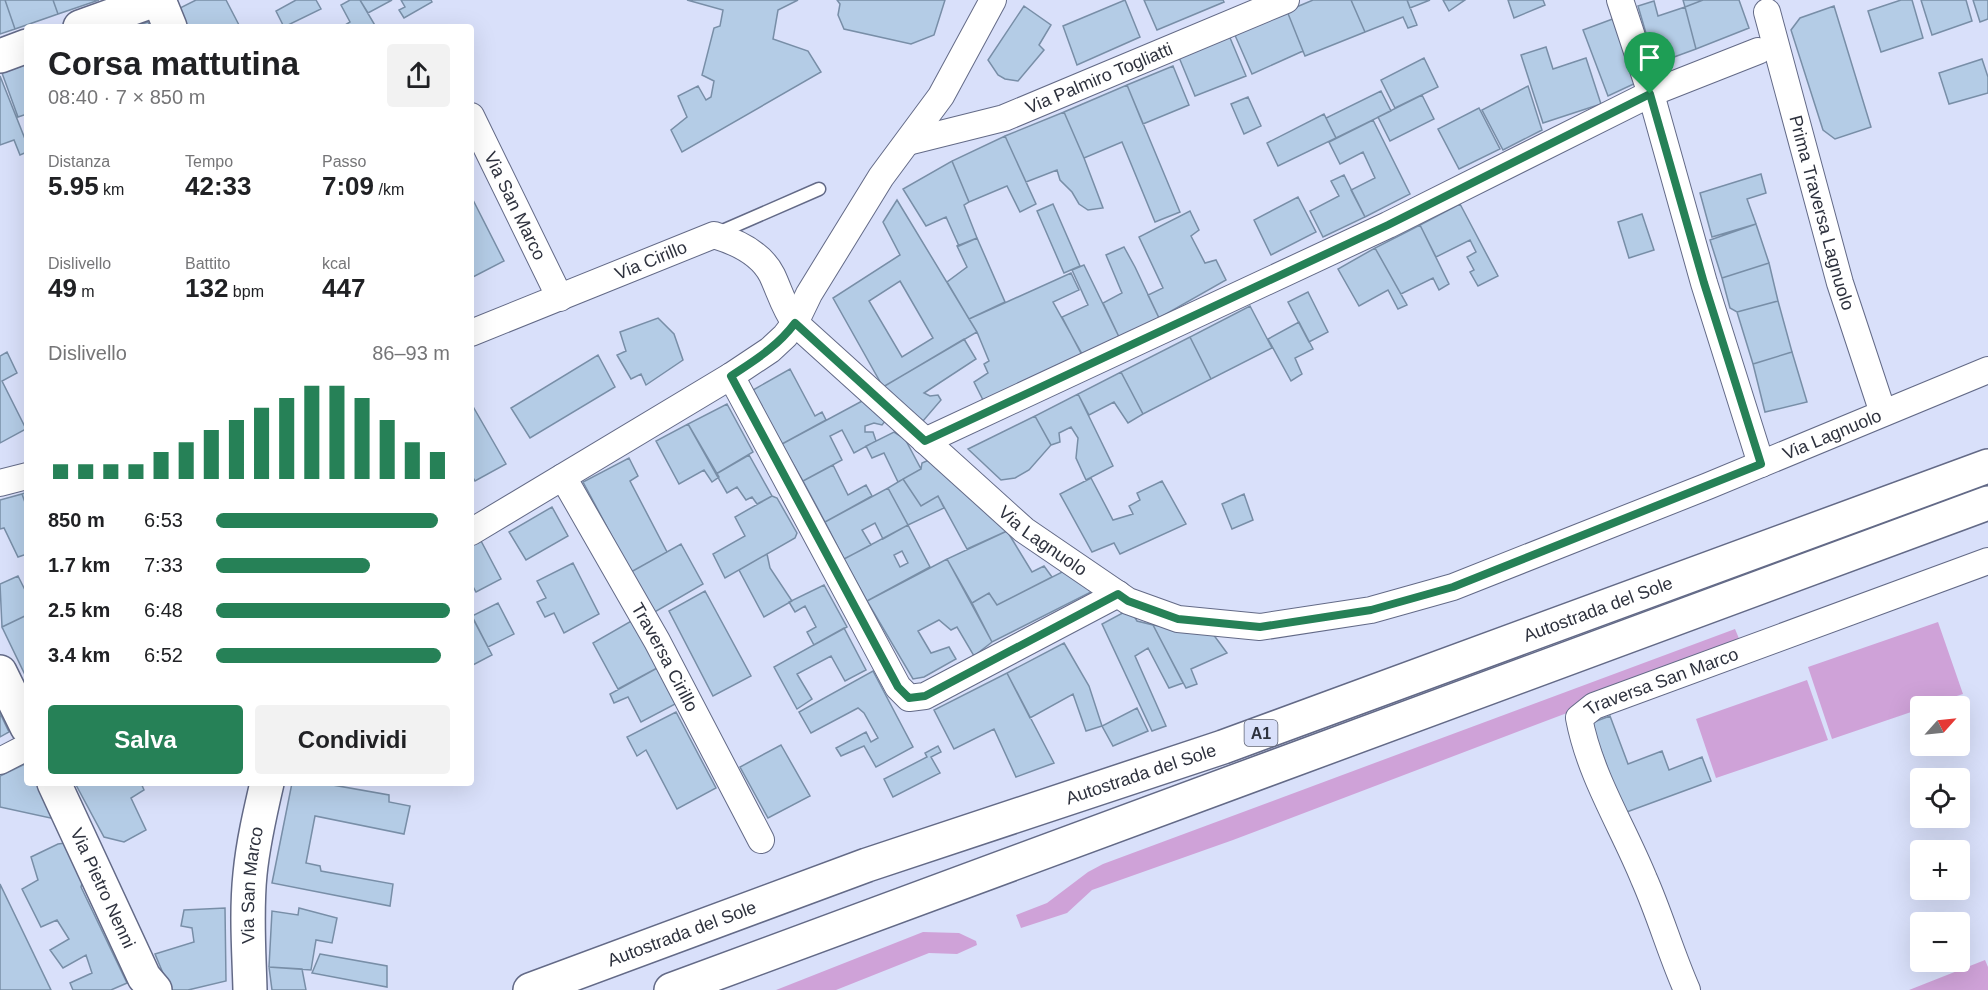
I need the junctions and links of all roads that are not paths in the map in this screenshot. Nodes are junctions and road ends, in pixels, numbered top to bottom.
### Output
1 (157, 0) edge
2 (993, 0) edge
3 (1286, 0) edge
4 (1620, 0) edge
5 (1767, 12) dead end
6 (89, 24) edge
7 (169, 24) edge
8 (24, 47) edge
9 (1758, 51) dead end
10 (0, 56) edge
11 (1650, 94) junction
12 (474, 122) edge
13 (908, 142) junction
14 (819, 189) dead end
15 (714, 235) junction
16 (560, 298) junction
17 (795, 323) junction
18 (474, 332) edge
19 (1988, 370) edge
20 (731, 376) junction
21 (1883, 413) junction
22 (925, 441) junction
23 (1761, 464) junction
24 (1988, 465) edge
25 (24, 477) edge
26 (563, 477) junction
27 (0, 483) edge
28 (1988, 503) edge
29 (474, 530) edge
30 (1988, 561) edge
31 (1118, 594) junction
32 (0, 672) edge
33 (24, 721) edge
34 (24, 749) edge
35 (0, 761) edge
36 (55, 786) edge
37 (266, 786) edge
38 (761, 840) dead end
39 (145, 987) edge
40 (250, 990) edge
41 (530, 990) edge
42 (671, 990) edge
43 (1687, 990) edge

1 - 6 main road
1 - 7 main road
2 - 13 street
3 - 13 street, Via Palmiro Togliatti
4 - 11 street
5 - 21 street, Prima Traversa Lagnuolo
8 - 10 main road
9 - 11 street
11 - 22 street
11 - 23 street
12 - 16 street, Via San Marco
13 - 17 street
14 - 15 lane
15 - 16 street, Via Cirillo
15 - 17 street
16 - 18 street, Via Cirillo
17 - 20 street
17 - 22 street, Via Lagnuolo
19 - 21 street, Via Lagnuolo
20 - 26 street
20 - 31 street
21 - 23 street, Via Lagnuolo
22 - 31 street, Via Lagnuolo
23 - 31 street, Via Lagnuolo
24 - 41 main road, Autostrada del Sole / A1
25 - 27 street
26 - 29 street
26 - 38 street, Traversa Cirillo
28 - 42 main road, Autostrada del Sole / A1
30 - 43 street, Traversa San Marco
32 - 33 main road
34 - 35 street
36 - 39 main road, Via Pietro Nenni
37 - 40 main road, Via San Marco

